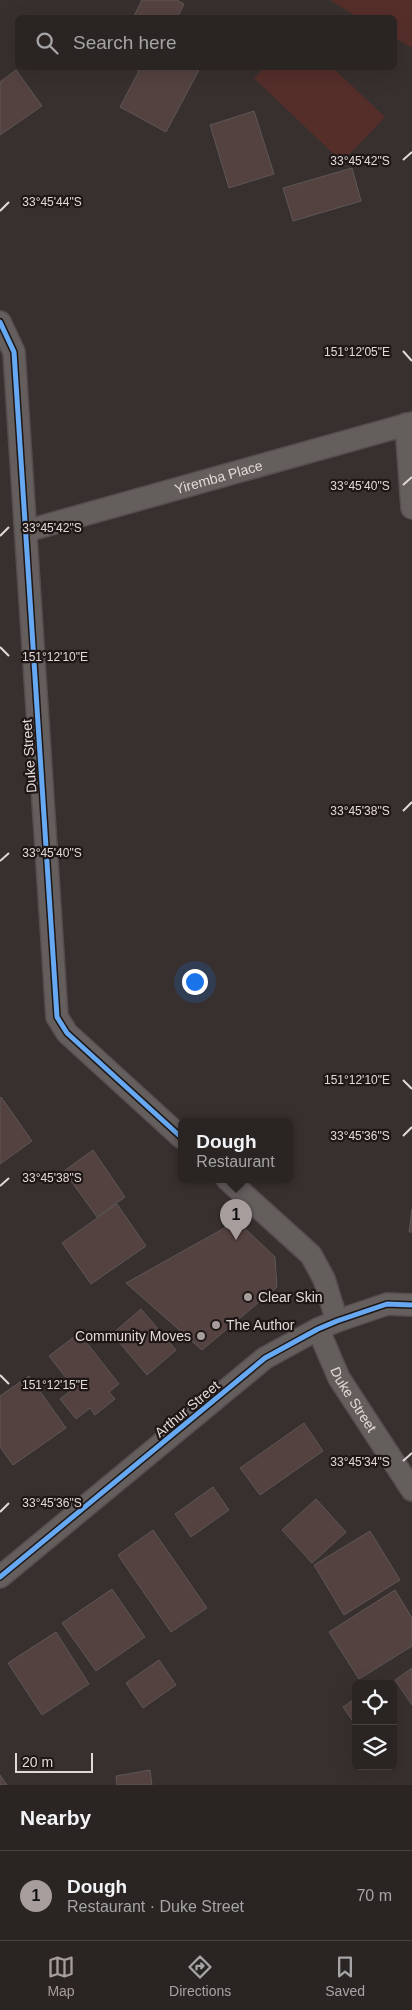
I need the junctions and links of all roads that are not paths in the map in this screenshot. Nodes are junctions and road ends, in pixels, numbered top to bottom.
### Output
1 (0, 322) edge
2 (409, 424) edge
3 (412, 508) edge
4 (26, 531) junction
5 (178, 1134) edge
6 (231, 1183) edge
7 (412, 1304) edge
8 (337, 1321) junction
9 (318, 1329) junction
10 (412, 1490) edge
11 (0, 1577) edge

1 - 4 street, Duke Street
2 - 3 street
2 - 4 street, Yiremba Place
4 - 5 street, Duke Street
6 - 8 street
7 - 8 street, Arthur Street
8 - 9 street, Arthur Street
9 - 10 street, Duke Street
9 - 11 street, Arthur Street

